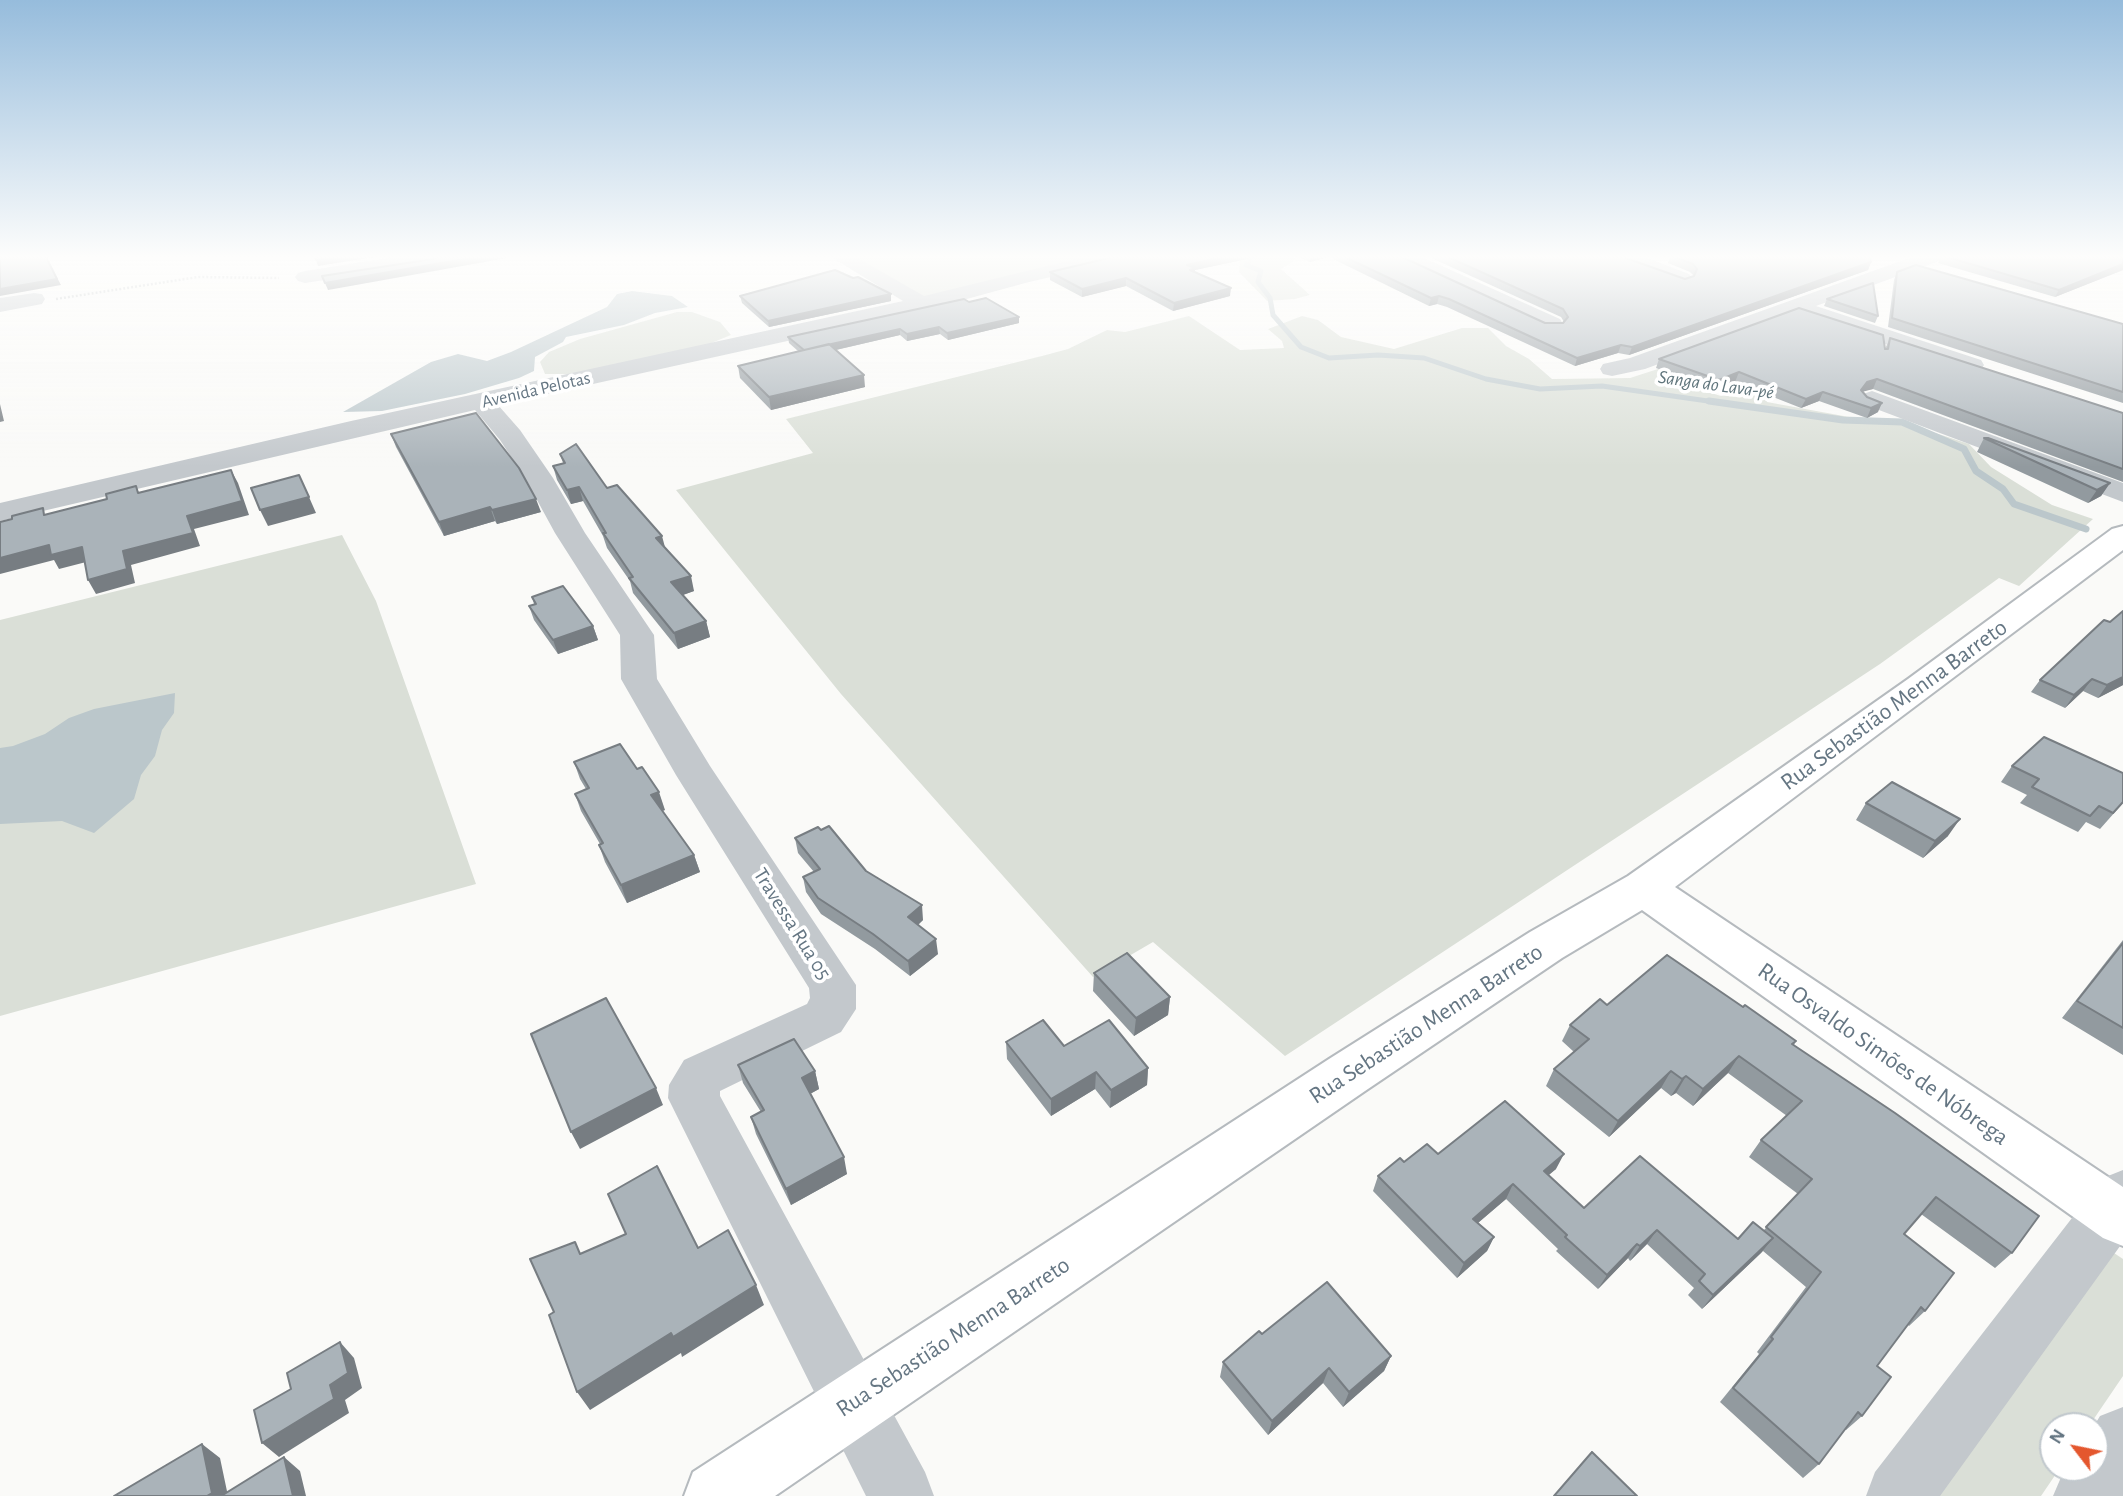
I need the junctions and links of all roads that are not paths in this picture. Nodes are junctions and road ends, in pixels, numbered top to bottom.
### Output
1 (821, 327) edge
2 (1740, 327) edge
3 (1856, 327) edge
4 (1612, 369) dead end
5 (1991, 371) edge
6 (1872, 399) edge
7 (483, 402) junction
8 (2123, 493) edge
9 (0, 512) edge
10 (2123, 535) edge
11 (1643, 888) junction
12 (2119, 1208) edge
13 (854, 1403) junction
14 (2123, 1439) edge
15 (717, 1496) edge
16 (901, 1496) edge
17 (1899, 1496) edge
18 (2086, 1496) edge

1 - 7 street, Avenida Pelotas
2 - 4 street
3 - 5 street
6 - 8 street
7 - 9 street, Avenida Pelotas
7 - 13 street, Travessa Rua 05
10 - 11 main road, Rua Sebastião Menna Barreto
11 - 12 main road, Rua Osvaldo Simões de Nóbrega
11 - 13 main road, Rua Sebastião Menna Barreto
12 - 17 street
13 - 15 main road, Rua Sebastião Menna Barreto
13 - 16 street, Travessa Rua 05
14 - 18 street

